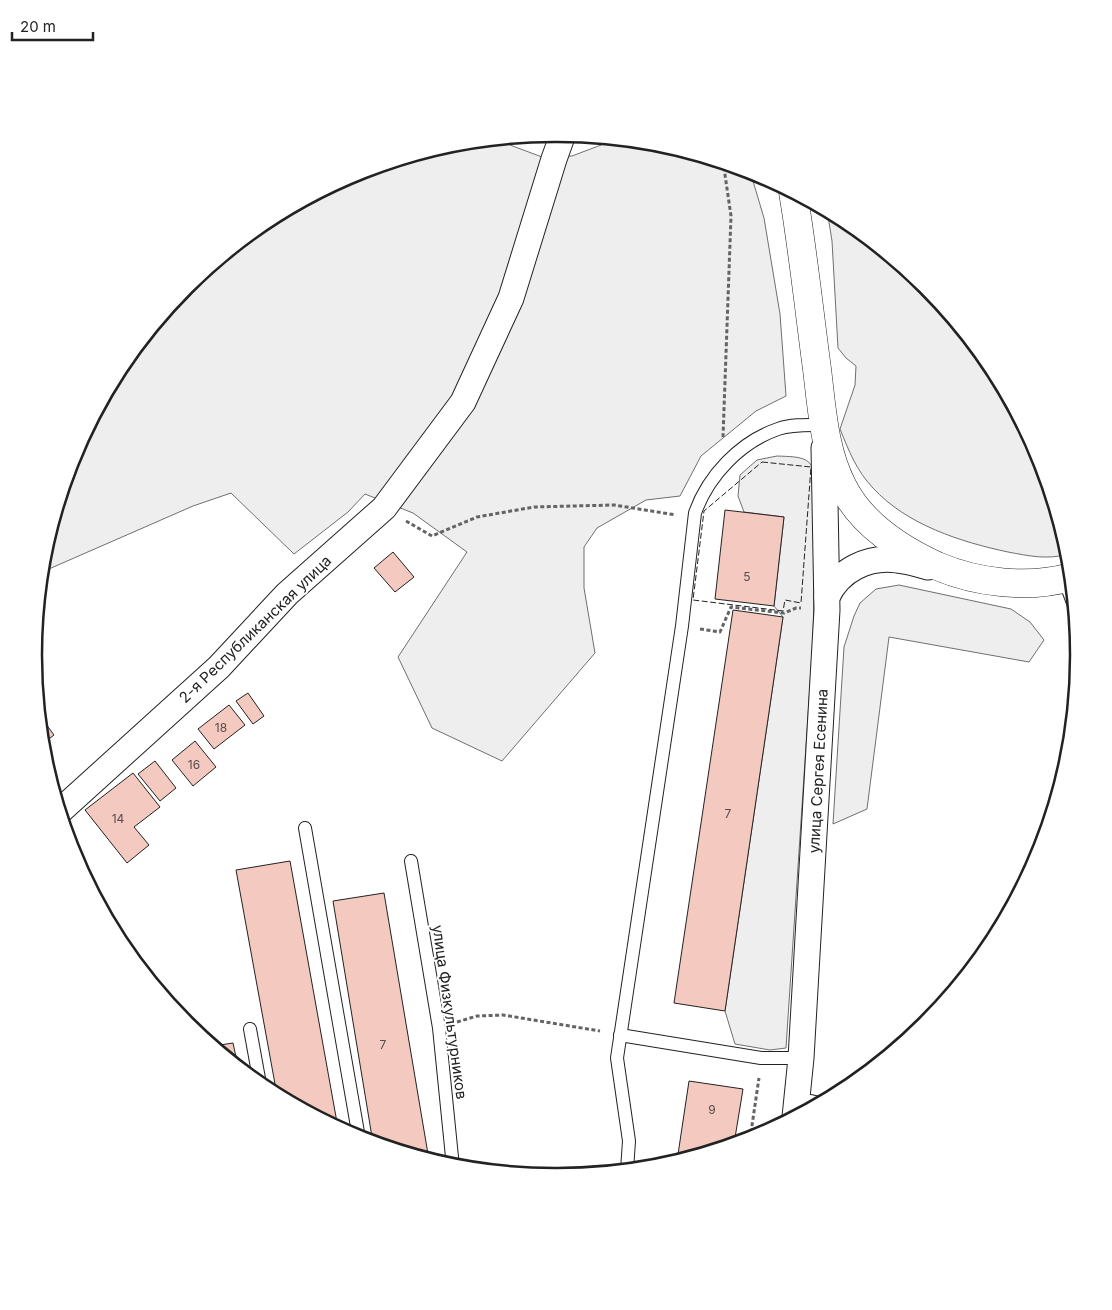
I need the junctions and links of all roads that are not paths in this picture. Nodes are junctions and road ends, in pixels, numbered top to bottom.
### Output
1 (561, 142) edge
2 (794, 200) edge
3 (824, 425) junction
4 (952, 572) junction
5 (1065, 586) edge
6 (827, 598) junction
7 (66, 806) edge
8 (305, 828) dead end
9 (411, 861) dead end
10 (250, 1029) dead end
11 (620, 1034) junction
12 (801, 1058) junction
13 (258, 1073) edge
14 (804, 1105) edge
15 (358, 1129) edge
16 (452, 1158) edge
17 (627, 1163) edge

1 - 7 street, 2-я Республиканская улица
2 - 3 street
3 - 4 street
3 - 6 street, улица Сергея Есенина
3 - 11 lane
4 - 5 street
4 - 6 street
6 - 12 street, улица Сергея Есенина
8 - 15 lane
9 - 16 lane, улица Физкультурников
10 - 13 lane
11 - 12 lane
11 - 17 lane
12 - 14 street, улица Сергея Есенина

